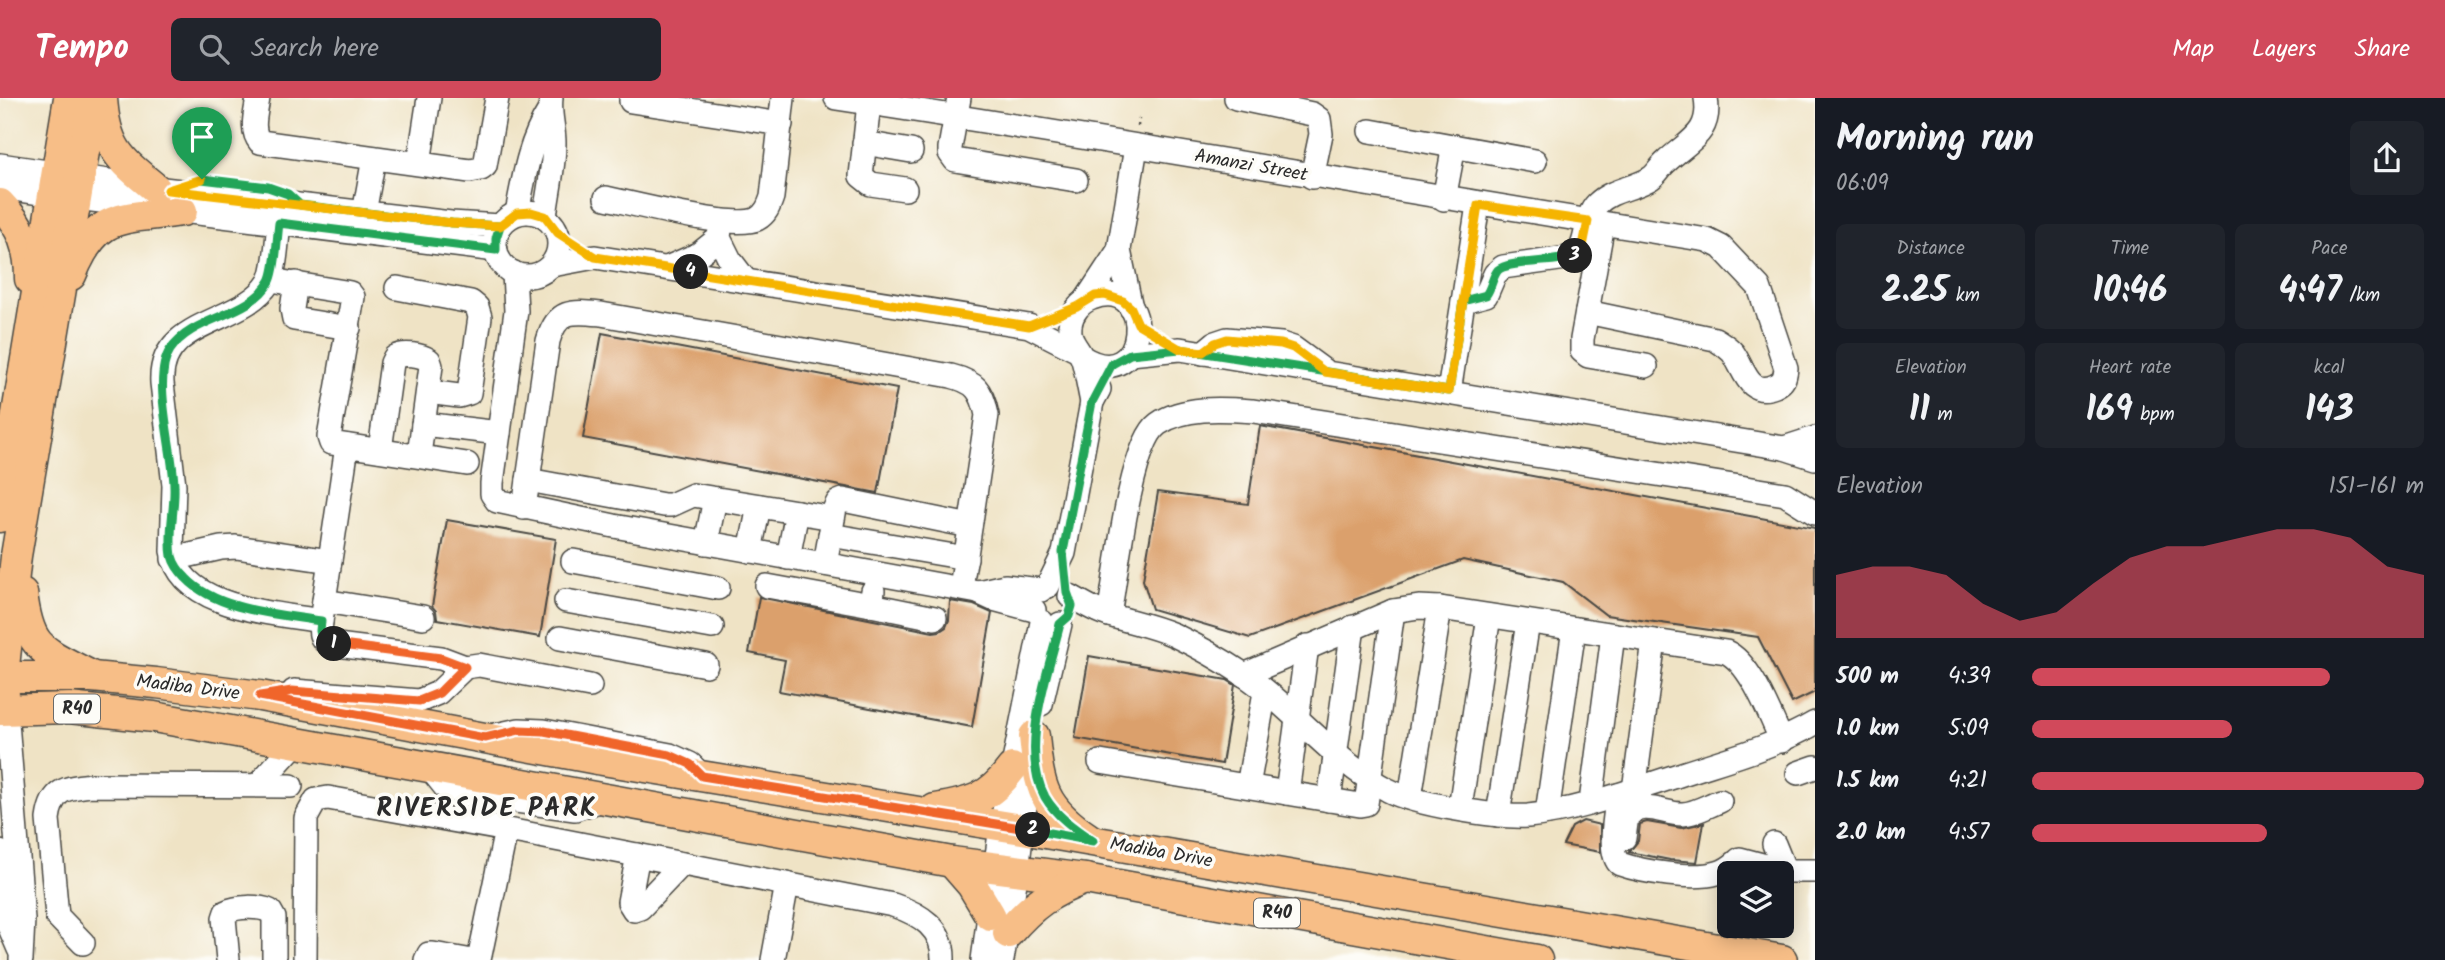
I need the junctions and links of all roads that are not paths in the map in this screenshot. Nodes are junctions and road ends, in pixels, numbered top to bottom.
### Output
1 (69, 98) edge
2 (93, 98) edge
3 (102, 98) edge
4 (258, 98) edge
5 (429, 98) edge
6 (497, 98) edge
7 (783, 98) edge
8 (836, 98) edge
9 (1236, 98) edge
10 (1706, 98) edge
11 (631, 100) dead end
12 (869, 103) junction
13 (550, 105) edge
14 (957, 107) edge
15 (781, 124) junction
16 (1370, 131) dead end
17 (864, 143) junction
18 (1454, 146) junction
19 (1136, 147) junction
20 (911, 150) dead end
21 (374, 158) junction
22 (1535, 161) dead end
23 (419, 163) junction
24 (0, 165) edge
25 (1312, 177) junction
26 (1076, 180) dead end
27 (55, 184) junction
28 (0, 187) edge
29 (905, 189) dead end
30 (109, 192) junction
31 (168, 196) junction
32 (606, 198) dead end
33 (1444, 199) junction
34 (0, 204) edge
35 (1478, 205) junction
36 (364, 213) junction
37 (509, 220) junction
38 (279, 223) junction
39 (1595, 223) junction
40 (551, 225) junction
41 (720, 229) junction
42 (496, 250) junction
43 (1119, 250) junction
44 (595, 257) junction
45 (667, 268) junction
46 (534, 271) junction
47 (271, 280) junction
48 (746, 281) junction
49 (296, 283) junction
50 (397, 288) dead end
51 (1463, 301) junction
52 (1082, 304) junction
53 (58, 310) junction
54 (1587, 312) junction
55 (1134, 316) junction
56 (1029, 326) junction
57 (32, 328) junction
58 (349, 328) junction
59 (1180, 349) junction
60 (1078, 353) junction
61 (1121, 359) junction
62 (1646, 366) dead end
63 (1449, 391) junction
64 (428, 392) junction
65 (1092, 402) junction
66 (424, 424) junction
67 (499, 433) junction
68 (1815, 438) edge
69 (347, 446) junction
70 (1774, 447) junction
71 (380, 450) junction
72 (419, 455) junction
73 (1815, 458) edge
74 (467, 464) dead end
75 (528, 480) junction
76 (715, 499) junction
77 (760, 506) junction
78 (524, 508) junction
79 (797, 512) junction
80 (1815, 513) edge
81 (0, 517) edge
82 (832, 526) junction
83 (970, 526) junction
84 (706, 543) junction
85 (750, 551) junction
86 (16, 556) junction
87 (788, 558) junction
88 (966, 558) junction
89 (173, 559) junction
90 (330, 561) junction
91 (573, 561) dead end
92 (825, 564) junction
93 (875, 574) junction
94 (767, 586) dead end
95 (718, 588) dead end
96 (970, 590) junction
97 (566, 601) dead end
98 (1054, 604) junction
99 (872, 605) junction
100 (1440, 608) junction
101 (322, 611) junction
102 (1393, 611) junction
103 (1105, 614) junction
104 (1489, 616) junction
105 (423, 617) dead end
106 (935, 618) dead end
107 (1528, 622) junction
108 (712, 627) dead end
109 (1353, 627) junction
110 (1574, 629) junction
111 (1613, 635) junction
112 (560, 638) dead end
113 (1654, 641) junction
114 (1307, 646) junction
115 (706, 665) dead end
116 (465, 667) junction
117 (1244, 675) junction
118 (1, 676) edge
119 (92, 677) junction
120 (590, 686) dead end
121 (1265, 692) junction
122 (260, 696) junction
123 (3, 710) edge
124 (1298, 720) junction
125 (1815, 723) edge
126 (1034, 736) junction
127 (1782, 741) junction
128 (295, 744) junction
129 (1336, 753) junction
130 (1100, 762) dead end
131 (1012, 768) junction
132 (1371, 779) junction
133 (258, 785) junction
134 (291, 786) dead end
135 (1248, 786) junction
136 (1626, 792) junction
137 (1287, 793) junction
138 (1410, 798) junction
139 (1329, 800) junction
140 (1720, 801) dead end
141 (1591, 802) junction
142 (1460, 808) junction
143 (921, 812) junction
144 (1547, 813) junction
145 (1498, 815) junction
146 (1012, 827) junction
147 (506, 830) junction
148 (49, 833) junction
149 (1093, 841) junction
150 (8, 844) edge
151 (1774, 845) dead end
152 (638, 855) junction
153 (1781, 861) edge
154 (952, 862) junction
155 (682, 864) junction
156 (1623, 866) junction
157 (1006, 869) junction
158 (1794, 871) edge
159 (1815, 871) edge
160 (1717, 873) edge
161 (1085, 879) junction
162 (787, 884) junction
163 (57, 916) junction
164 (10, 920) edge
165 (1000, 936) edge
166 (83, 943) dead end
167 (21, 956) edge
168 (228, 960) edge
169 (274, 960) edge
170 (305, 960) edge
171 (426, 960) edge
172 (467, 960) edge
173 (479, 960) edge
174 (773, 960) edge
175 (943, 960) edge
176 (983, 960) edge
177 (1532, 960) edge
178 (1782, 960) edge

1 - 27 main road
2 - 27 main road
3 - 31 main road
4 - 21 street
5 - 23 street
6 - 23 street
7 - 15 street
8 - 12 street, Amanzi Street
9 - 25 street
10 - 39 street
11 - 15 street
12 - 14 street, Amanzi Street
12 - 17 street
13 - 37 street
13 - 40 street
14 - 19 street, Amanzi Street
14 - 26 street
15 - 41 street
16 - 18 street
17 - 20 street
17 - 29 street
18 - 22 street
18 - 33 street
19 - 25 street, Amanzi Street
19 - 43 street
21 - 23 street
21 - 36 street
24 - 27 street
25 - 33 street, Amanzi Street
27 - 28 street
27 - 30 street
27 - 53 main road
27 - 57 main road
30 - 31 street
30 - 31 street
31 - 36 street
31 - 38 street
31 - 53 main road
32 - 41 street
33 - 35 street, Amanzi Street
34 - 57 main road
35 - 39 street, Amanzi Street
35 - 51 street
36 - 37 street
37 - 40 street
37 - 42 street
38 - 42 street
38 - 47 street
39 - 51 street
39 - 54 street
39 - 54 street, Amanzi Street
40 - 44 street
40 - 46 street
41 - 45 street
41 - 48 street
42 - 46 street
43 - 52 street
43 - 55 street
44 - 45 street
44 - 46 street
45 - 48 street
46 - 67 street
47 - 49 street
47 - 89 street
48 - 56 street
49 - 58 street
49 - 58 street
50 - 64 street
51 - 63 street
52 - 55 street
52 - 56 street
52 - 60 street
53 - 86 main road
54 - 62 street
55 - 59 street
55 - 61 street
56 - 60 street
57 - 81 main road
58 - 69 street
59 - 61 street
59 - 63 street
60 - 61 street
60 - 65 street
61 - 65 street
63 - 70 street
64 - 66 street
64 - 71 street
65 - 98 street
66 - 67 street
66 - 72 street
67 - 78 street
68 - 70 street
69 - 71 street
69 - 90 street
70 - 73 street
71 - 72 street
72 - 74 street
75 - 76 street
75 - 78 street
75 - 83 street
76 - 77 street
76 - 84 street
77 - 79 street
77 - 85 street
78 - 84 street
79 - 82 street
79 - 87 street
80 - 103 street
82 - 83 street
82 - 88 street
82 - 92 street
83 - 88 street
84 - 85 street
85 - 87 street
86 - 118 main road
86 - 119 main road
87 - 92 street
88 - 96 street
89 - 90 street
89 - 101 street
90 - 101 street
91 - 95 street
92 - 93 street
93 - 96 street
93 - 99 street
94 - 99 street
96 - 98 street
97 - 108 street
98 - 103 street
98 - 126 street
98 - 131 street
99 - 106 street
100 - 102 street
100 - 104 street
100 - 138 street
101 - 105 street
101 - 116 street
102 - 109 street
102 - 132 street
103 - 117 street
104 - 107 street
104 - 142 street
107 - 110 street
107 - 145 street
109 - 114 street
109 - 129 street
110 - 111 street
110 - 144 street
111 - 113 street
111 - 141 street
112 - 115 street
113 - 127 street
113 - 136 street
114 - 117 street
114 - 124 street
116 - 120 street
116 - 122 street
117 - 121 street
118 - 119 main road, Madiba Drive / R40
118 - 123 main road
119 - 122 main road, Madiba Drive / R40
121 - 124 street
121 - 135 street
122 - 143 main road, Madiba Drive / R40
123 - 128 main road, Madiba Drive / R40
123 - 150 street
124 - 129 street
124 - 137 street
125 - 127 street
126 - 146 street
126 - 149 main road
127 - 136 street
128 - 133 street
128 - 154 main road, Madiba Drive / R40
129 - 132 street
129 - 139 street
130 - 135 street
131 - 143 main road
131 - 146 street
132 - 138 street
132 - 139 street
133 - 134 street
133 - 148 street
135 - 137 street
136 - 141 street
136 - 156 street
137 - 139 street
138 - 142 street
140 - 156 street
141 - 144 street
142 - 145 street
143 - 146 main road, Madiba Drive / R40
144 - 145 street
146 - 149 main road, Madiba Drive / R40
146 - 157 street
147 - 152 street
147 - 170 street
147 - 173 street
148 - 150 street
148 - 163 street
149 - 178 main road, Madiba Drive / R40
150 - 164 street
151 - 153 street
152 - 155 street
152 - 155 street
154 - 157 main road, Madiba Drive / R40
154 - 165 main road
155 - 162 street
156 - 160 street
157 - 161 main road, Madiba Drive / R40
157 - 165 street
158 - 159 street
161 - 165 main road
161 - 177 main road, Madiba Drive / R40
162 - 174 street
162 - 175 street
163 - 164 street
163 - 166 street
164 - 167 street
165 - 176 street
168 - 169 street
171 - 172 street

